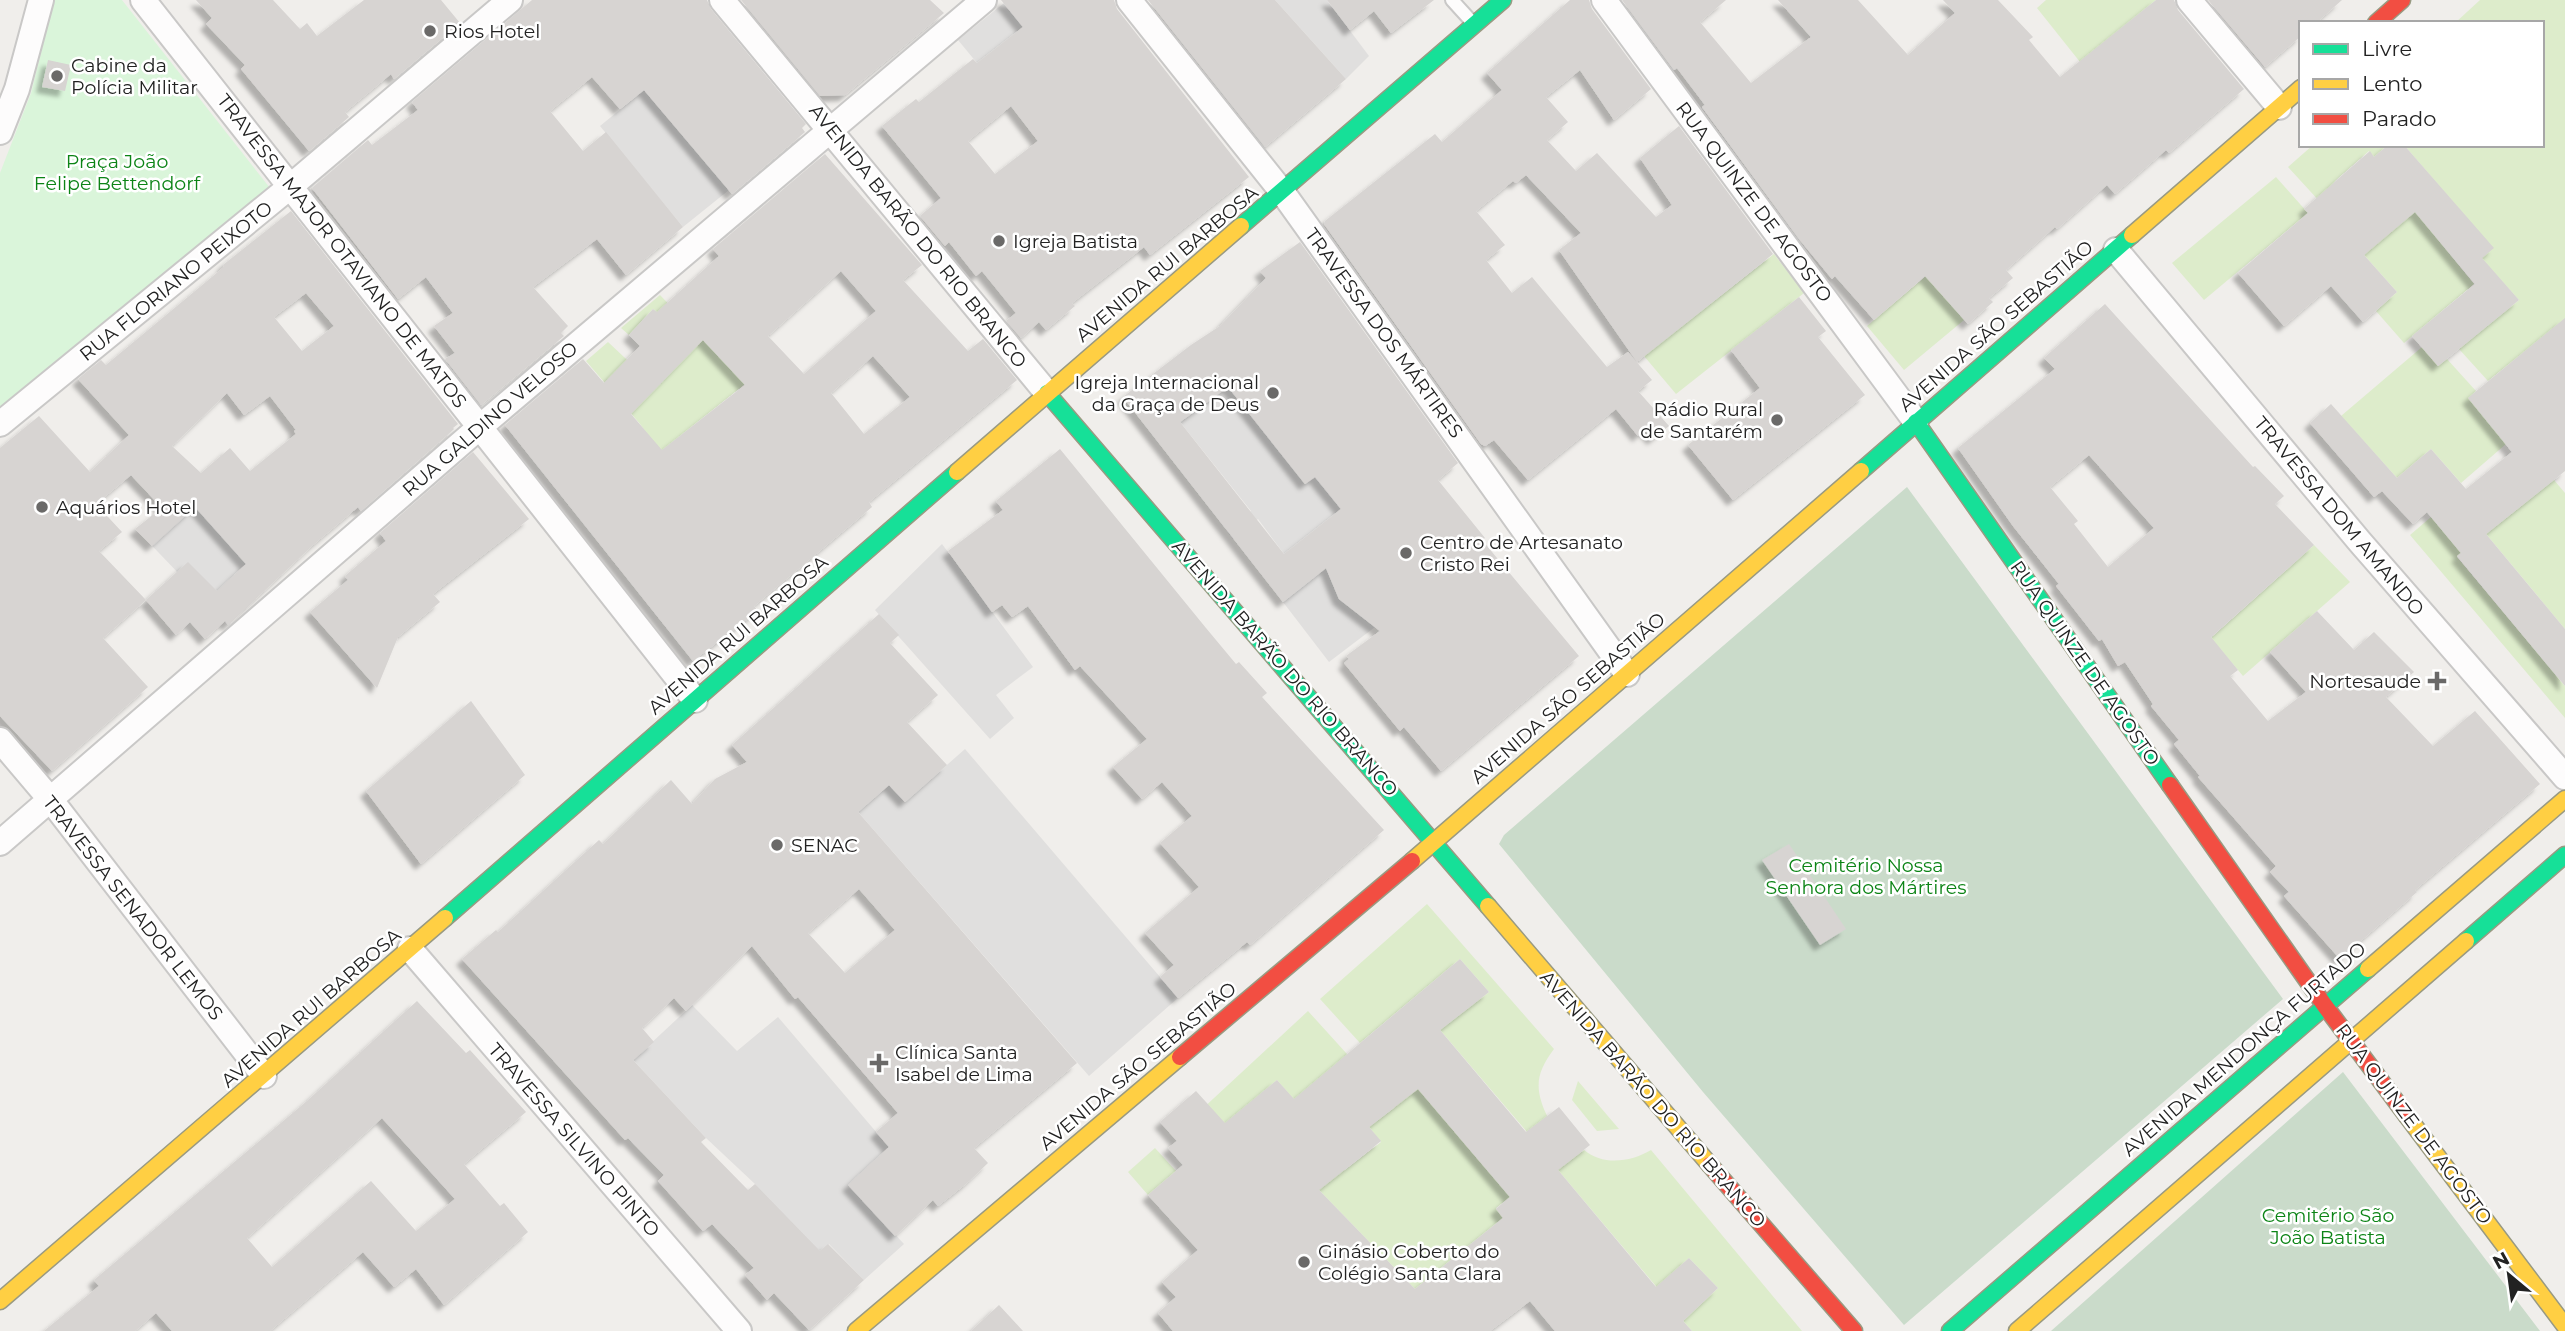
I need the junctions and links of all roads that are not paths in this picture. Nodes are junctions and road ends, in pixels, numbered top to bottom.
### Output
1 (41, 0) edge
2 (143, 0) edge
3 (510, 0) edge
4 (722, 0) edge
5 (984, 0) edge
6 (1129, 0) edge
7 (1452, 0) edge
8 (1503, 0) edge
9 (1604, 0) edge
10 (2189, 0) edge
11 (2402, 0) edge
12 (2378, 21) edge
13 (1474, 25) junction
14 (2299, 90) edge
15 (2278, 107) junction
16 (831, 130) junction
17 (0, 132) edge
18 (291, 186) junction
19 (1283, 192) junction
20 (2116, 250) junction
21 (1047, 393) junction
22 (1916, 422) junction
23 (0, 424) edge
24 (481, 426) junction
25 (1628, 674) junction
26 (695, 700) junction
27 (0, 740) edge
28 (2565, 777) edge
29 (50, 799) junction
30 (2565, 799) edge
31 (1435, 842) junction
32 (0, 843) edge
33 (2565, 855) edge
34 (410, 949) junction
35 (2325, 1006) junction
36 (2351, 1040) junction
37 (264, 1076) junction
38 (0, 1301) edge
39 (2565, 1326) edge
40 (739, 1331) edge
41 (856, 1331) edge
42 (1854, 1331) edge
43 (1951, 1331) edge
44 (2017, 1331) edge

1 - 17 street
2 - 18 street, TRAVESSA MAJOR OTAVIANO DE MATOS
3 - 18 street, RUA FLORIANO PEIXOTO
4 - 16 street, AVENIDA BARÃO DO RIO BRANCO
5 - 16 street, RUA GALDINO VELOSO
6 - 19 street, TRAVESSA DOS MÁRTIRES
7 - 13 lane
8 - 13 main road, AVENIDA RUI BARBOSA
9 - 22 street, RUA QUINZE DE AGOSTO
10 - 15 street
11 - 12 main road
13 - 19 main road, AVENIDA RUI BARBOSA
14 - 15 main road, AVENIDA SÃO SEBASTIÃO
15 - 20 main road, AVENIDA SÃO SEBASTIÃO
16 - 21 street, AVENIDA BARÃO DO RIO BRANCO
16 - 24 street, RUA GALDINO VELOSO
18 - 23 street, RUA FLORIANO PEIXOTO
18 - 24 street, TRAVESSA MAJOR OTAVIANO DE MATOS
19 - 21 main road, AVENIDA RUI BARBOSA
19 - 25 street, TRAVESSA DOS MÁRTIRES
20 - 22 main road, AVENIDA SÃO SEBASTIÃO
20 - 28 street, TRAVESSA DOM AMANDO
21 - 26 main road, AVENIDA RUI BARBOSA
21 - 31 main road, AVENIDA BARÃO DO RIO BRANCO
22 - 25 main road, AVENIDA SÃO SEBASTIÃO
22 - 35 main road, RUA QUINZE DE AGOSTO
24 - 26 street, TRAVESSA MAJOR OTAVIANO DE MATOS
24 - 29 street, RUA GALDINO VELOSO
25 - 31 main road, AVENIDA SÃO SEBASTIÃO
26 - 34 main road, AVENIDA RUI BARBOSA
27 - 29 street, TRAVESSA SENADOR LEMOS
29 - 32 street, RUA GALDINO VELOSO
29 - 37 street, TRAVESSA SENADOR LEMOS
30 - 35 main road, AVENIDA MENDONÇA FURTADO
31 - 41 main road, AVENIDA SÃO SEBASTIÃO
31 - 42 main road, AVENIDA BARÃO DO RIO BRANCO
33 - 36 main road
34 - 37 main road, AVENIDA RUI BARBOSA
34 - 40 street, TRAVESSA SILVINO PINTO
35 - 36 main road, RUA QUINZE DE AGOSTO
35 - 43 main road, AVENIDA MENDONÇA FURTADO
36 - 39 main road, RUA QUINZE DE AGOSTO
36 - 44 main road
37 - 38 main road, AVENIDA RUI BARBOSA

